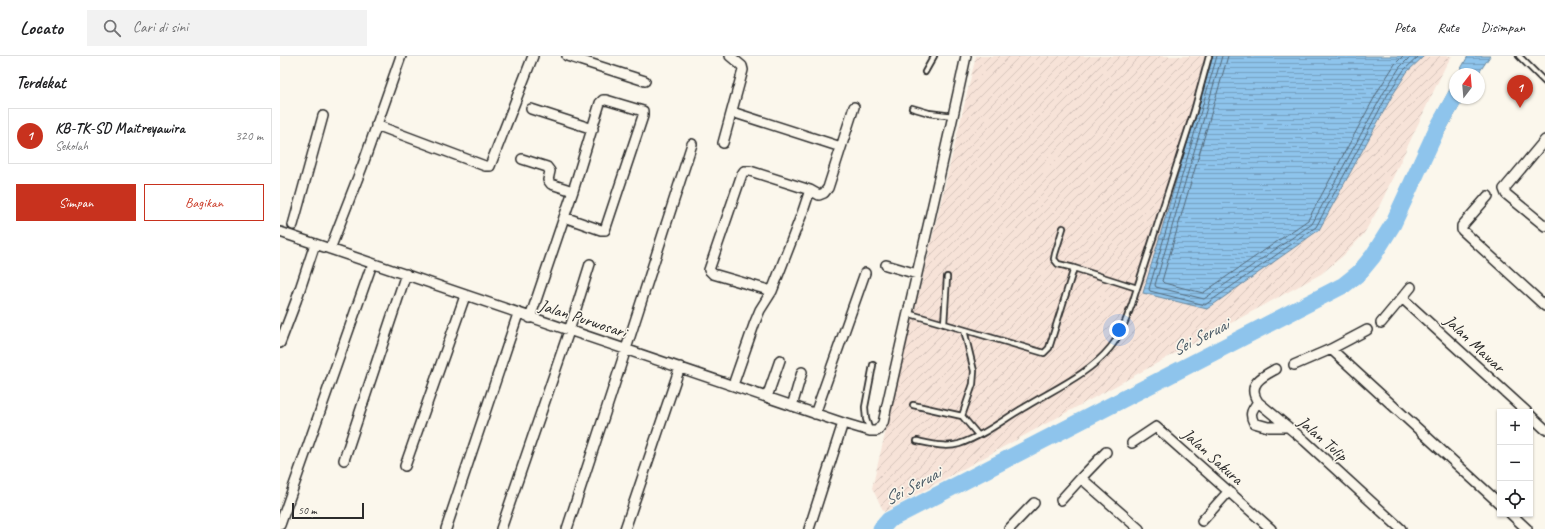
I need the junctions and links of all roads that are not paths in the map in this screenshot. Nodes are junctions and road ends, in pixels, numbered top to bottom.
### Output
1 (401, 56) edge
2 (533, 56) edge
3 (567, 56) edge
4 (730, 56) edge
5 (934, 56) edge
6 (964, 56) edge
7 (1209, 56) edge
8 (1519, 56) edge
9 (925, 72) dead end
10 (645, 81) dead end
11 (1545, 82) edge
12 (854, 107) dead end
13 (912, 108) dead end
14 (531, 109) dead end
15 (732, 112) junction
16 (323, 116) dead end
17 (953, 116) junction
18 (376, 125) junction
19 (593, 129) junction
20 (1545, 140) edge
21 (723, 143) dead end
22 (692, 144) dead end
23 (841, 147) junction
24 (522, 159) dead end
25 (810, 190) junction
26 (572, 191) junction
27 (1488, 196) dead end
28 (564, 217) junction
29 (293, 225) dead end
30 (1545, 226) edge
31 (1064, 228) dead end
32 (280, 232) edge
33 (315, 244) junction
34 (330, 249) junction
35 (372, 264) junction
36 (590, 264) dead end
37 (886, 265) dead end
38 (1074, 268) junction
39 (865, 273) dead end
40 (406, 274) junction
41 (916, 274) junction
42 (947, 277) dead end
43 (1411, 287) dead end
44 (1137, 288) junction
45 (772, 291) junction
46 (465, 296) junction
47 (1402, 298) junction
48 (1545, 306) edge
49 (907, 313) junction
50 (518, 314) junction
51 (530, 318) junction
52 (1381, 323) dead end
53 (944, 324) junction
54 (964, 330) junction
55 (1367, 330) dead end
56 (569, 331) junction
57 (280, 343) edge
58 (626, 349) junction
59 (1330, 349) junction
60 (780, 360) dead end
61 (873, 365) dead end
62 (1294, 365) dead end
63 (680, 367) junction
64 (1276, 368) dead end
65 (802, 372) dead end
66 (733, 386) junction
67 (767, 397) junction
68 (1258, 402) junction
69 (913, 405) dead end
70 (792, 406) junction
71 (1524, 409) edge
72 (815, 414) junction
73 (962, 416) junction
74 (1533, 418) edge
75 (843, 423) junction
76 (1286, 427) junction
77 (1545, 429) edge
78 (874, 431) junction
79 (978, 436) junction
80 (917, 441) dead end
81 (1132, 443) dead end
82 (1106, 452) dead end
83 (344, 460) dead end
84 (405, 466) dead end
85 (1081, 478) junction
86 (1229, 491) junction
87 (1061, 500) dead end
88 (1497, 501) edge
89 (1034, 503) dead end
90 (1514, 517) edge
91 (1202, 521) dead end
92 (280, 525) edge
93 (446, 529) edge
94 (501, 529) edge
95 (567, 529) edge
96 (625, 529) edge
97 (809, 529) edge
98 (1009, 529) edge
99 (1139, 529) edge
100 (1270, 529) edge
101 (1401, 529) edge
102 (1527, 529) edge

1 - 18 street
2 - 18 street
3 - 10 street
4 - 15 street
5 - 9 lane
6 - 17 street
7 - 44 lane
8 - 11 lane
12 - 23 street
13 - 17 lane
14 - 19 street
15 - 21 street
15 - 23 street
16 - 29 street
17 - 41 street
18 - 34 street
19 - 26 street
19 - 28 street
20 - 30 street
22 - 58 street
23 - 25 street
24 - 26 street
25 - 45 street
25 - 45 street
26 - 28 street
27 - 48 street
28 - 51 street
31 - 38 lane
32 - 33 street, Jalan Purwosari
33 - 34 street, Jalan Purwosari
33 - 57 street
34 - 35 street, Jalan Purwosari
35 - 40 street, Jalan Purwosari
35 - 92 street
36 - 56 street
37 - 41 street
38 - 44 lane
38 - 54 lane
39 - 72 street
40 - 46 street, Jalan Purwosari
40 - 83 street
41 - 49 street
42 - 53 lane
43 - 47 street
44 - 79 lane
45 - 66 street
46 - 50 street, Jalan Purwosari
46 - 84 street
47 - 52 street
47 - 71 street, Jalan Mawar
49 - 53 lane
49 - 78 street
50 - 51 street, Jalan Purwosari
50 - 93 street
51 - 56 street, Jalan Purwosari
53 - 54 lane
54 - 73 lane
55 - 59 street
56 - 58 street, Jalan Purwosari
56 - 94 street
58 - 63 street, Jalan Purwosari
58 - 95 street
59 - 62 street
59 - 88 street
60 - 67 street
61 - 78 lane
63 - 66 street, Jalan Purwosari
63 - 96 street
64 - 68 street
65 - 70 street
66 - 67 street, Jalan Purwosari
67 - 70 street, Jalan Purwosari
68 - 76 street, Jalan Tulip
68 - 76 street
69 - 73 lane
70 - 72 street, Jalan Purwosari
72 - 75 street, Jalan Purwosari
73 - 79 lane
74 - 77 street
75 - 78 street, Jalan Purwosari
75 - 97 street
76 - 101 street, Jalan Tulip
79 - 80 lane
81 - 86 street, Jalan Sakura
82 - 85 street
85 - 87 street
85 - 99 street
86 - 91 street
86 - 100 street, Jalan Sakura
89 - 98 street
90 - 102 street

